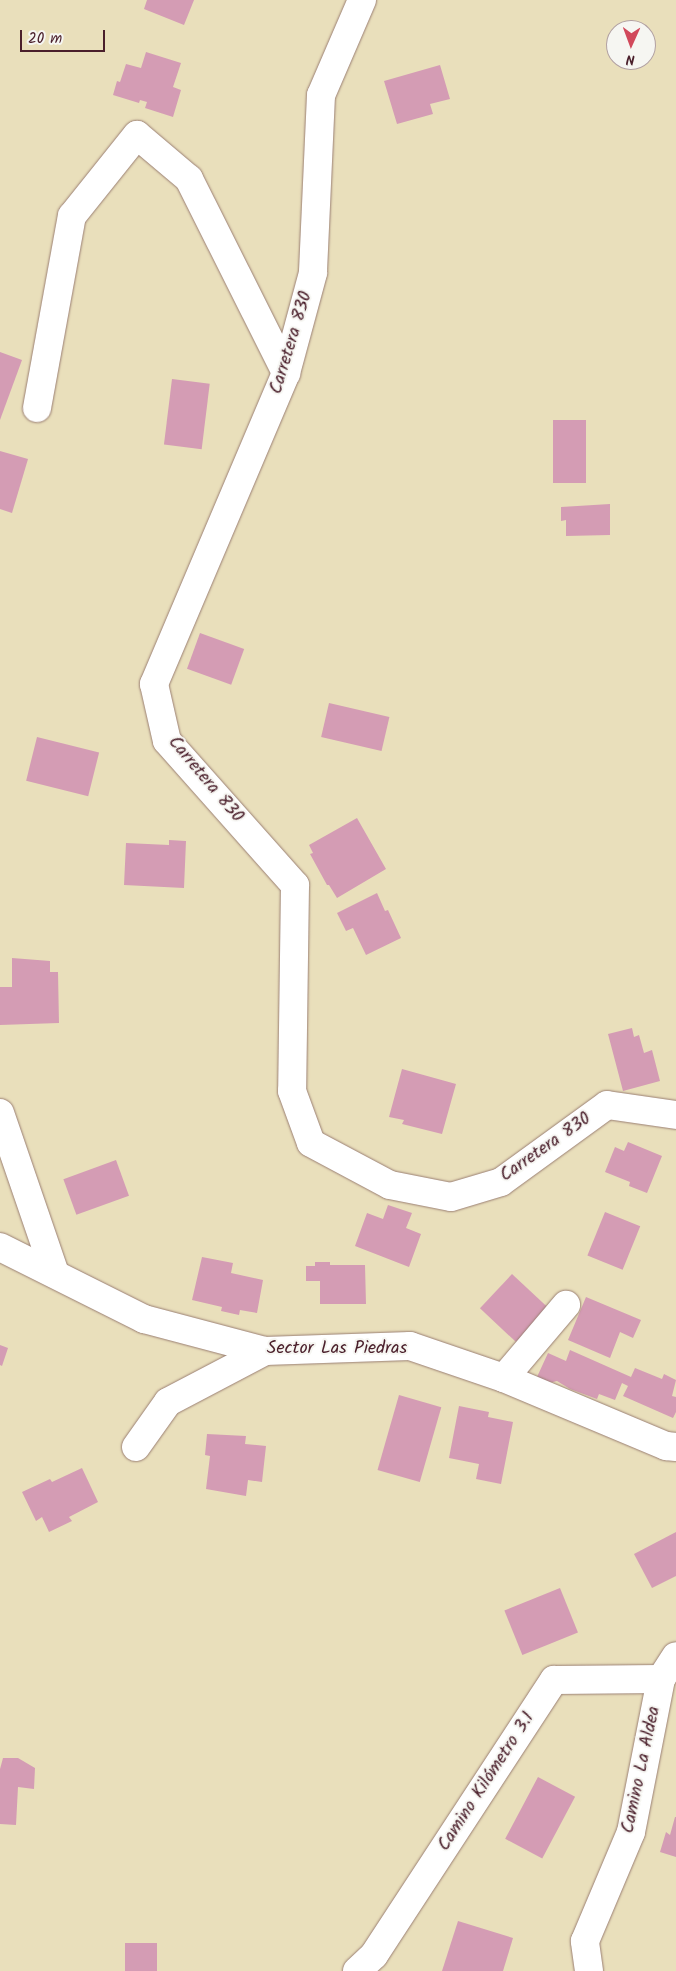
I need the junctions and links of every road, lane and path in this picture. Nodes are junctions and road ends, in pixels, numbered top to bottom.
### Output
1 (362, 0) edge
2 (286, 373) junction
3 (37, 408) dead end
4 (0, 1113) edge
5 (676, 1115) edge
6 (0, 1247) edge
7 (54, 1274) junction
8 (566, 1305) dead end
9 (265, 1350) junction
10 (504, 1378) junction
11 (136, 1447) dead end
12 (676, 1447) edge
13 (676, 1656) edge
14 (661, 1679) junction
15 (357, 1971) edge
16 (589, 1971) edge

1 - 2 street, Carretera 830
2 - 3 street
2 - 5 street, Carretera 830
4 - 7 street
6 - 7 street, Sector Las Piedras
7 - 9 street, Sector Las Piedras
8 - 10 street
9 - 10 street, Sector Las Piedras
9 - 11 street
10 - 12 street, Sector Las Piedras
13 - 14 street, Camino La Aldea
14 - 15 street, Camino Kilómetro 3.1
14 - 16 street, Camino La Aldea

